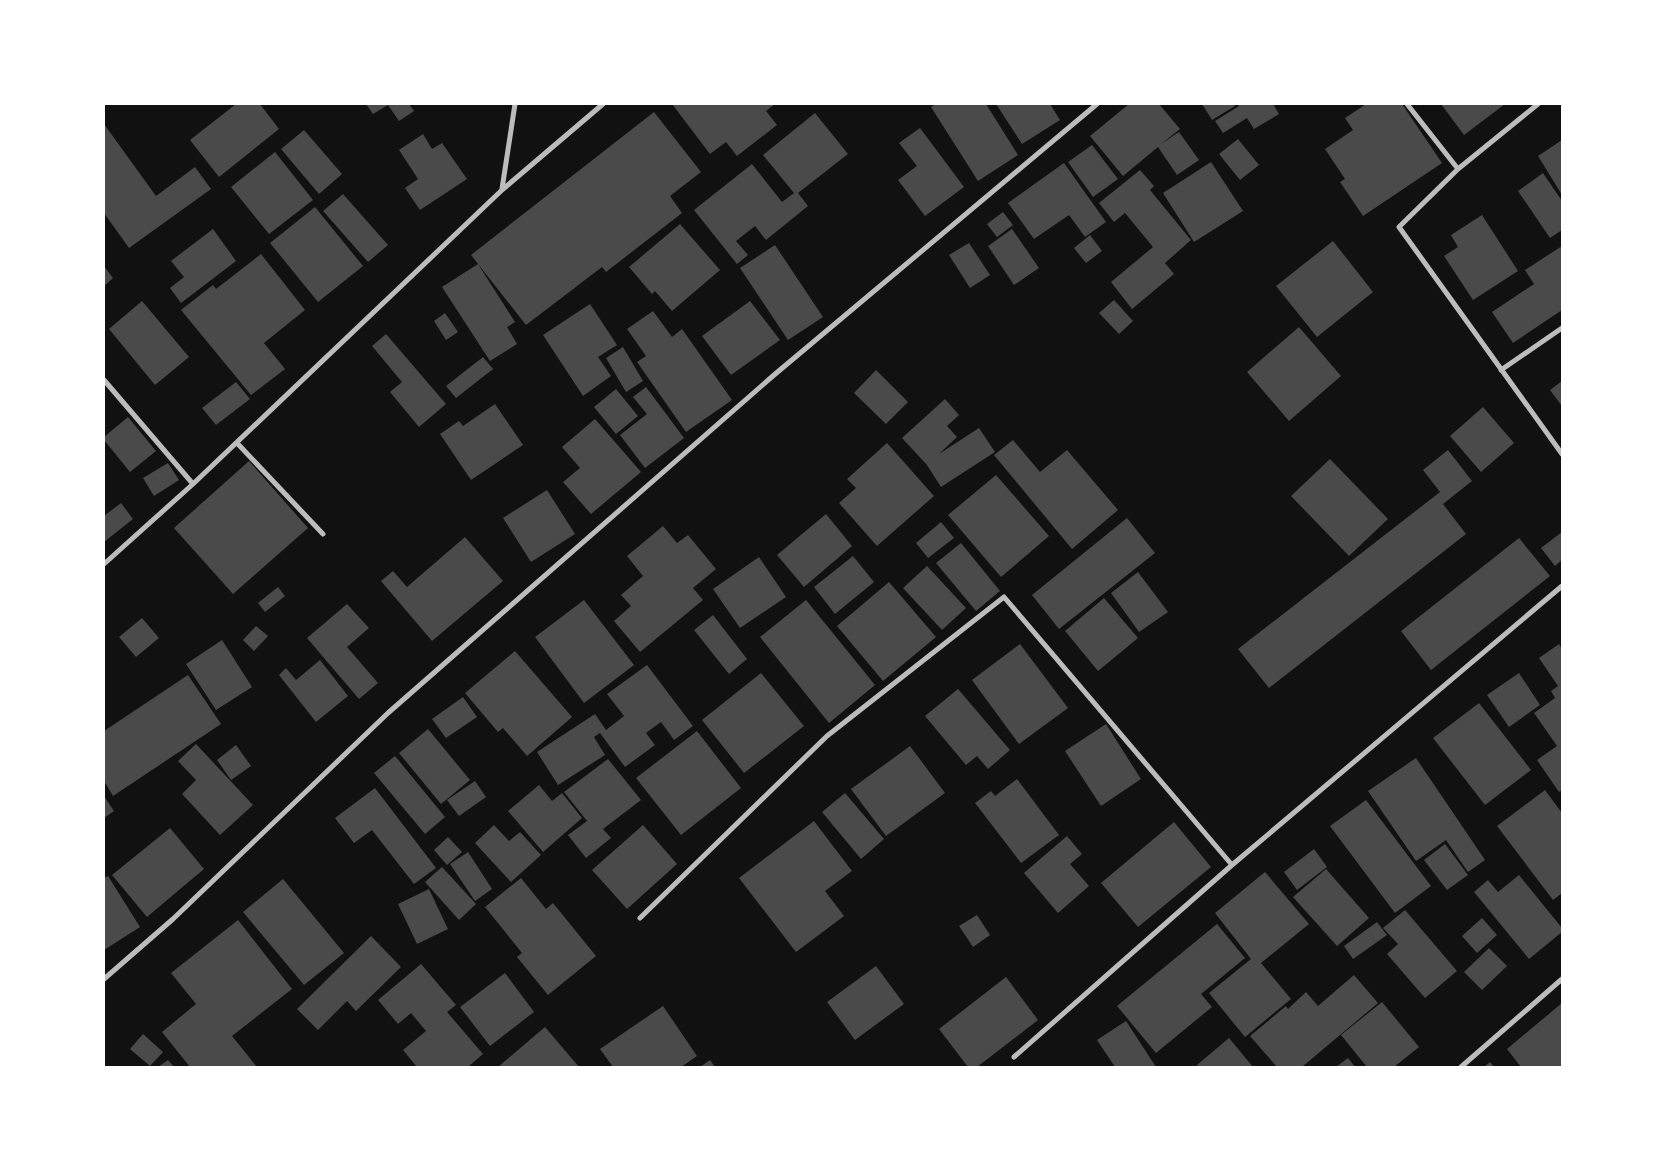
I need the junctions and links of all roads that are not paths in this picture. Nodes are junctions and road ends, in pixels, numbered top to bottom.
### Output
1 (515, 104) edge
2 (603, 104) edge
3 (1097, 104) edge
4 (1407, 104) edge
5 (1538, 104) edge
6 (1458, 169) junction
7 (502, 190) junction
8 (1562, 328) edge
9 (1501, 370) junction
10 (104, 380) edge
11 (237, 443) junction
12 (1562, 454) edge
13 (193, 484) junction
14 (323, 534) dead end
15 (104, 564) edge
16 (1562, 586) edge
17 (1232, 864) junction
18 (640, 918) dead end
19 (104, 979) edge
20 (1562, 979) edge
21 (1014, 1057) dead end
22 (1461, 1067) edge

1 - 7 street
2 - 7 street
3 - 19 street
4 - 6 street
5 - 6 street
6 - 9 street
7 - 11 street
8 - 9 street
9 - 12 street
10 - 13 street
11 - 13 street
11 - 14 street
13 - 15 street
16 - 17 street
17 - 18 street
17 - 21 street
20 - 22 street

